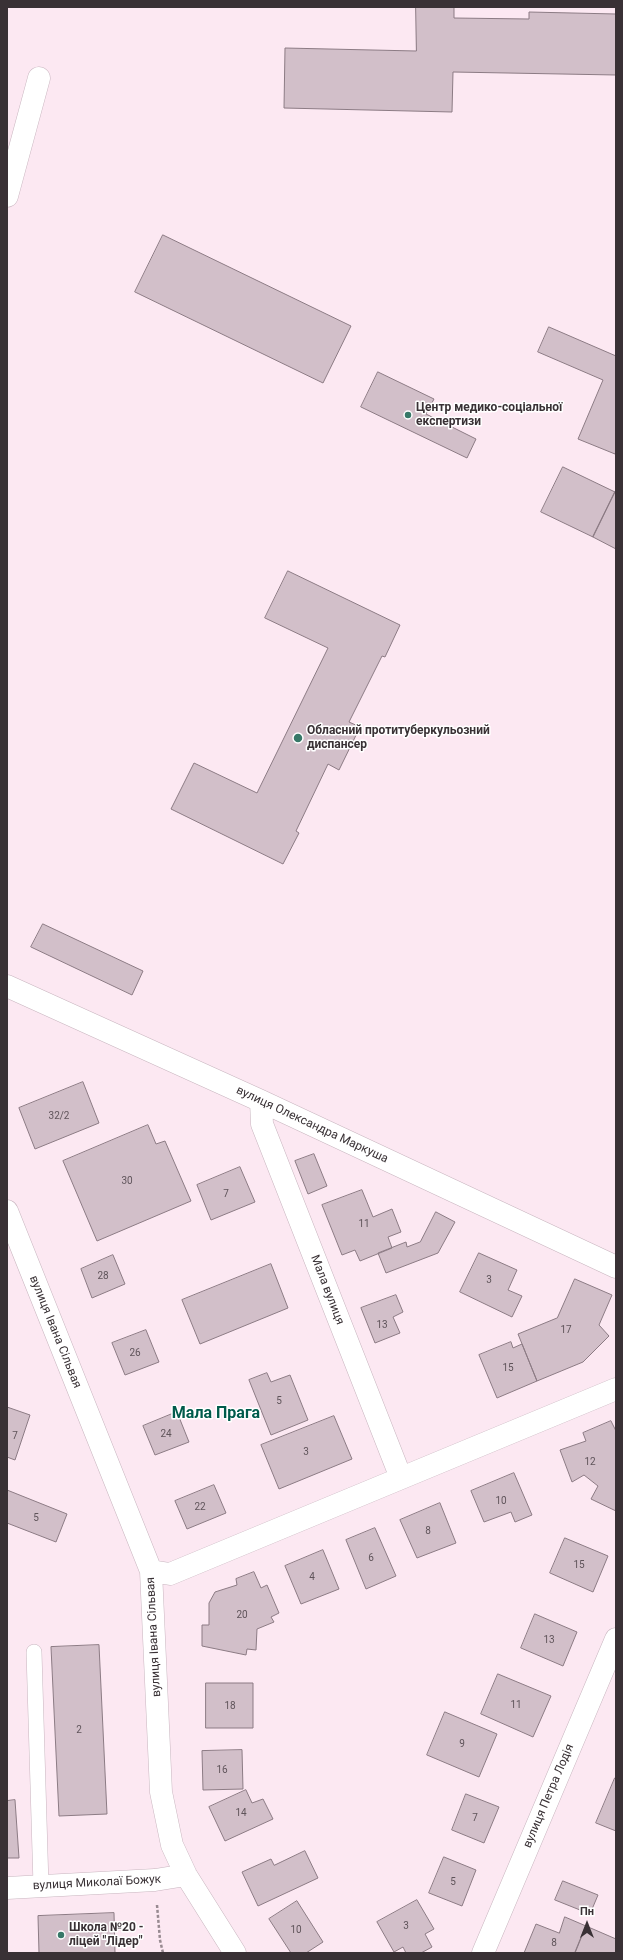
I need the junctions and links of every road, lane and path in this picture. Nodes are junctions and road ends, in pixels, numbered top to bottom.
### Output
1 (39, 78) dead end
2 (7, 196) edge
3 (7, 986) edge
4 (261, 1100) junction
5 (7, 1211) edge
6 (614, 1261) edge
7 (616, 1389) edge
8 (401, 1478) junction
9 (151, 1572) junction
10 (616, 1639) edge
11 (34, 1652) dead end
12 (186, 1875) junction
13 (155, 1880) junction
14 (41, 1886) junction
15 (7, 1888) edge
16 (163, 1953) edge
17 (235, 1953) edge
18 (483, 1953) edge

1 - 2 street
3 - 4 street, вулиця Олександра Маркуша
4 - 6 street, вулиця Олександра Маркуша
4 - 8 street, Мала вулиця
5 - 9 street, вулиця Івана Сільвая
7 - 8 street
8 - 9 street
9 - 12 street, вулиця Івана Сільвая
10 - 18 street, вулиця Петра Лодія
11 - 14 lane
12 - 13 street, вулиця Миколаї Божук
12 - 17 street, вулиця Івана Сільвая
13 - 14 street, вулиця Миколаї Божук
13 - 16 path
14 - 15 street, вулиця Миколаї Божук

